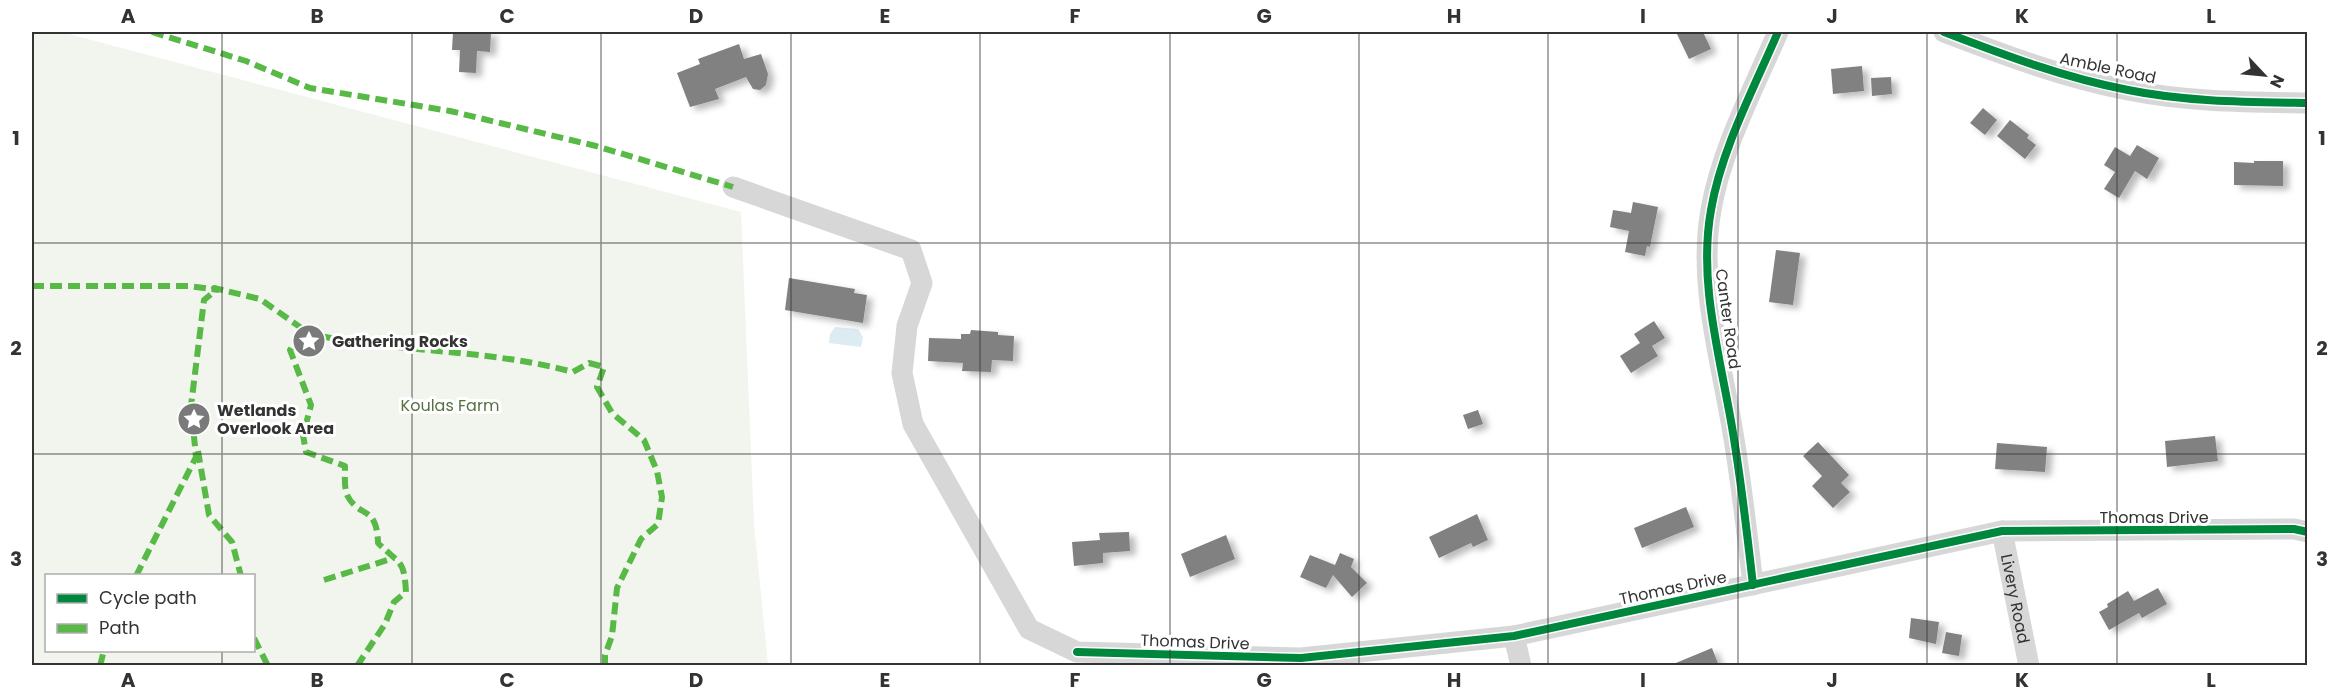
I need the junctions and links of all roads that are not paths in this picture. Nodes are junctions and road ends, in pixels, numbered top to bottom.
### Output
1 (1778, 32) edge
2 (1944, 32) edge
3 (2307, 103) edge
4 (733, 187) dead end
5 (2002, 531) junction
6 (2307, 532) edge
7 (1753, 585) junction
8 (1514, 636) junction
9 (1521, 666) edge
10 (2029, 666) edge

1 - 7 street, Canter Road
2 - 3 street, Amble Road
4 - 8 street, Thomas Drive
5 - 6 street, Thomas Drive
5 - 7 street, Thomas Drive
5 - 10 street, Livery Road
7 - 8 street, Thomas Drive
8 - 9 street

